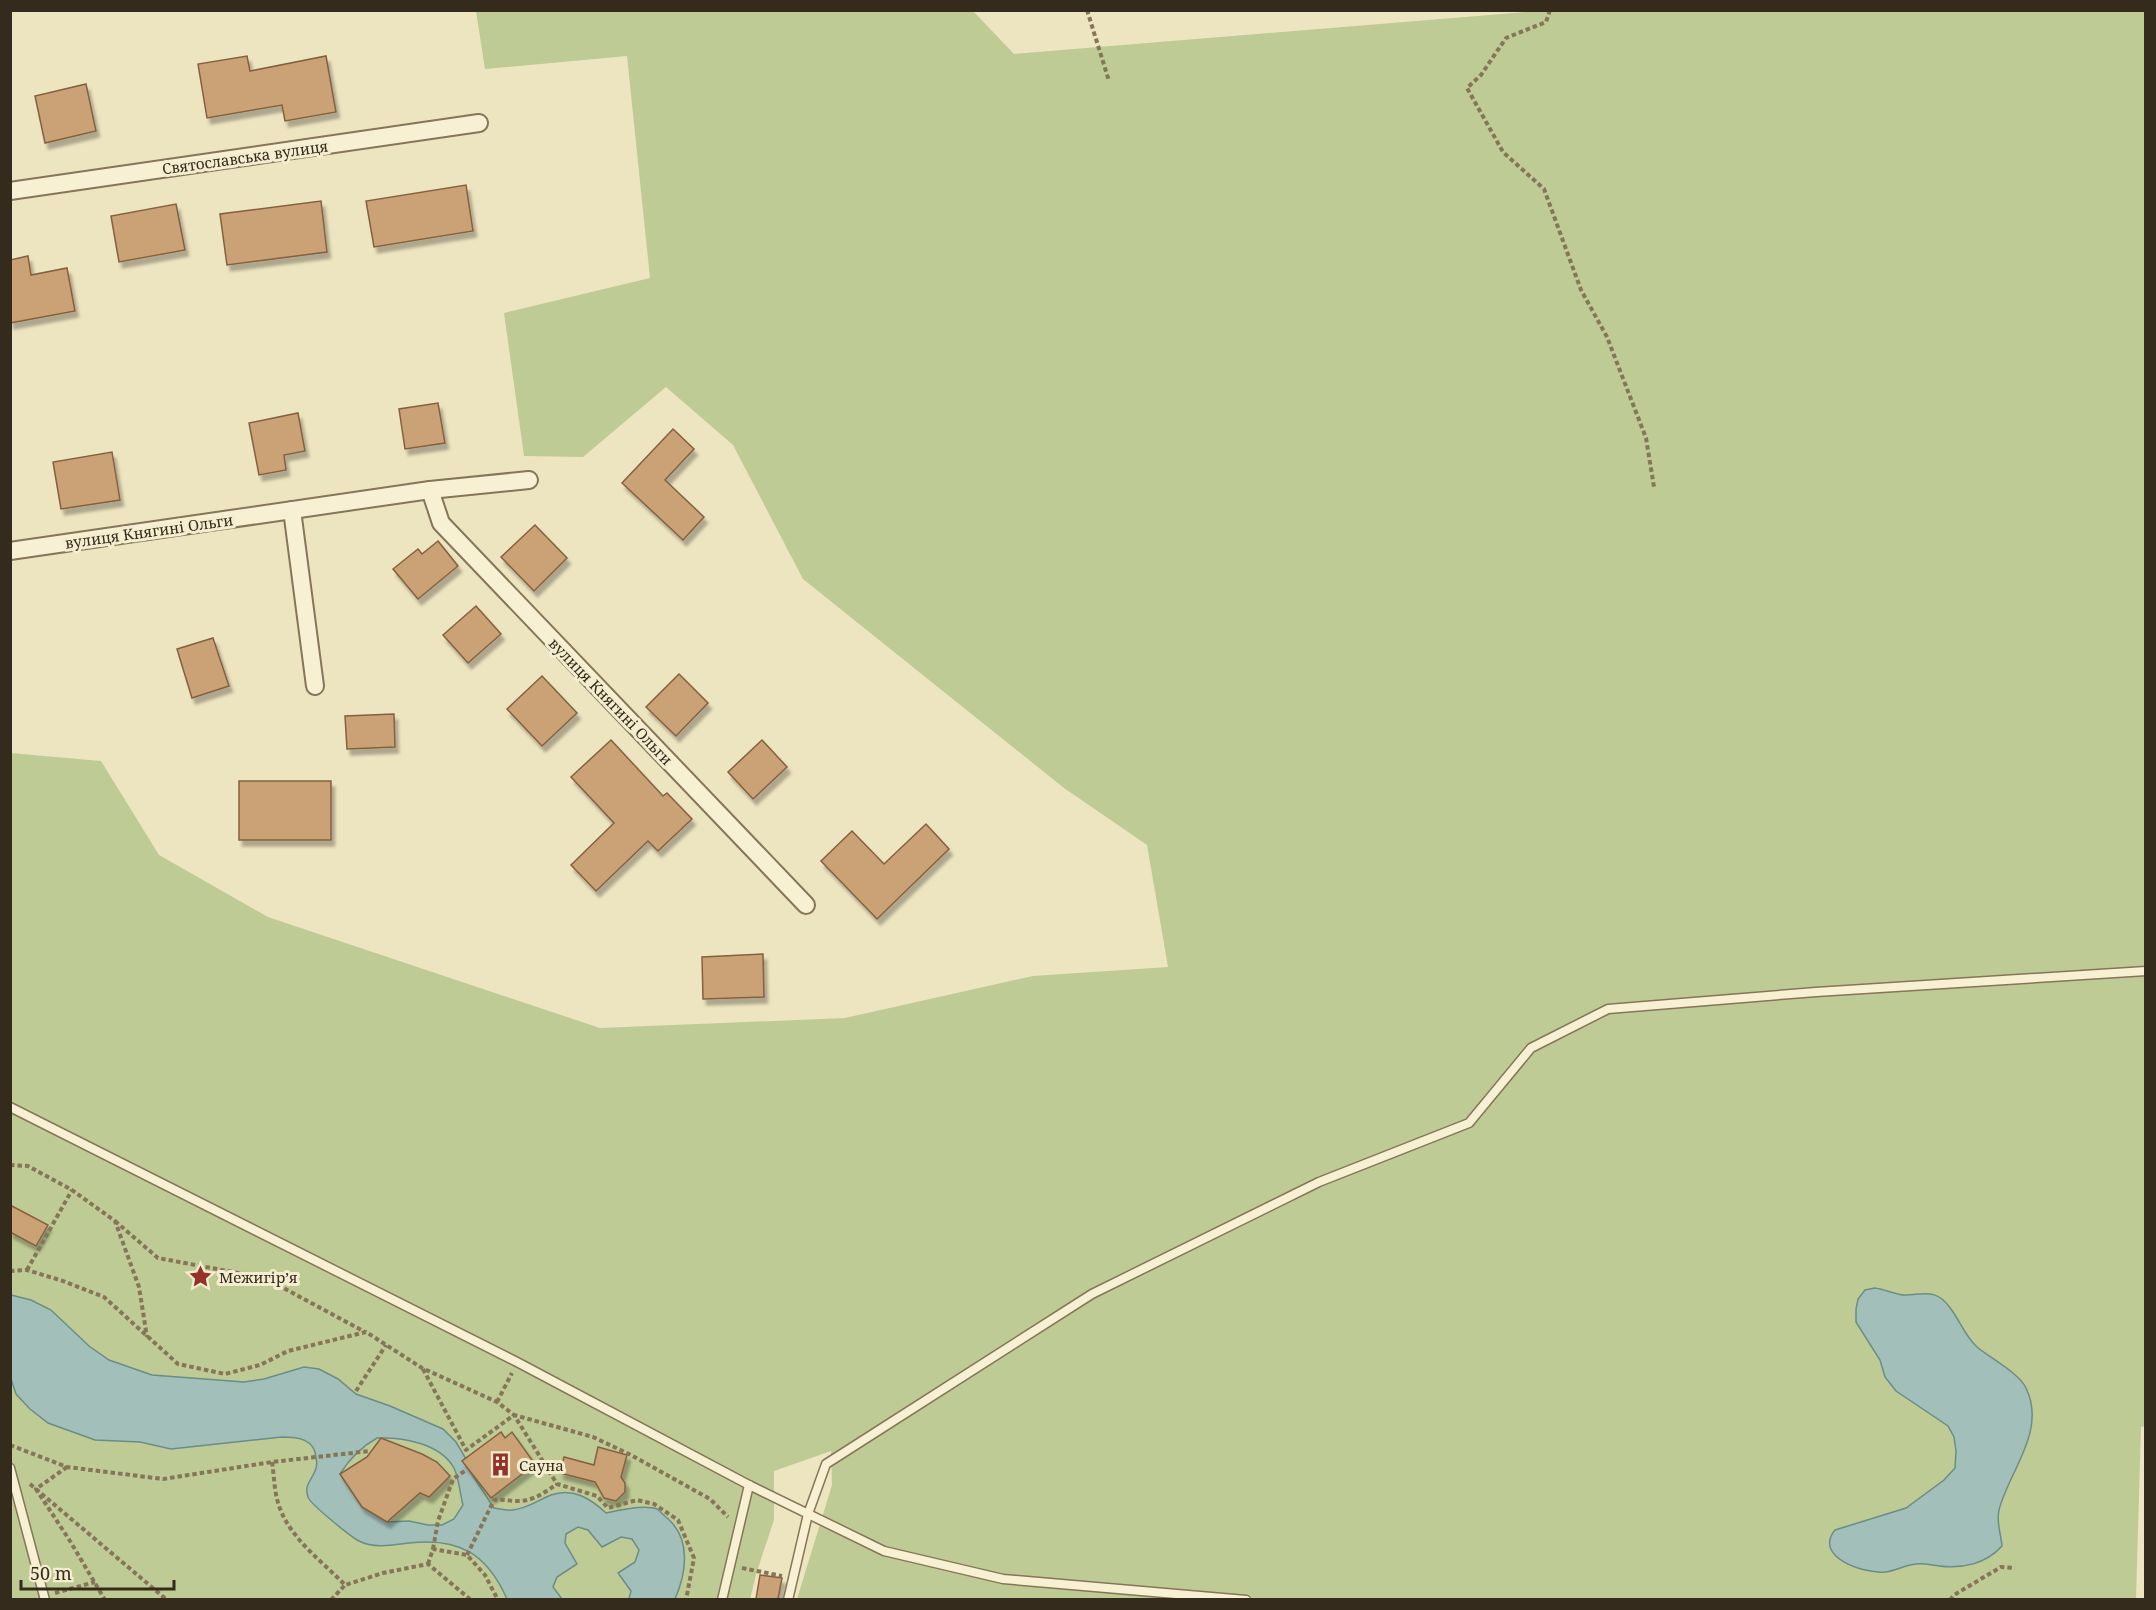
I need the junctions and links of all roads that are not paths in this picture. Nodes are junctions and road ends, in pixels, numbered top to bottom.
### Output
1 (479, 123) dead end
2 (10, 191) edge
3 (529, 480) dead end
4 (430, 490) junction
5 (292, 510) junction
6 (10, 551) edge
7 (315, 686) dead end
8 (806, 905) dead end
9 (2145, 972) edge
10 (10, 1107) edge
11 (10, 1468) edge
12 (749, 1485) junction
13 (808, 1514) junction
14 (45, 1598) edge
15 (722, 1599) edge
16 (788, 1599) edge
17 (1246, 1599) edge

1 - 2 street, Святославська вулиця
3 - 4 street, вулиця Княгині Ольги
4 - 5 street, вулиця Княгині Ольги
4 - 8 street, вулиця Княгині Ольги
5 - 6 street, вулиця Княгині Ольги
5 - 7 street
9 - 13 lane
10 - 12 lane
11 - 14 lane
12 - 13 lane
12 - 15 lane
13 - 16 lane
13 - 17 lane

